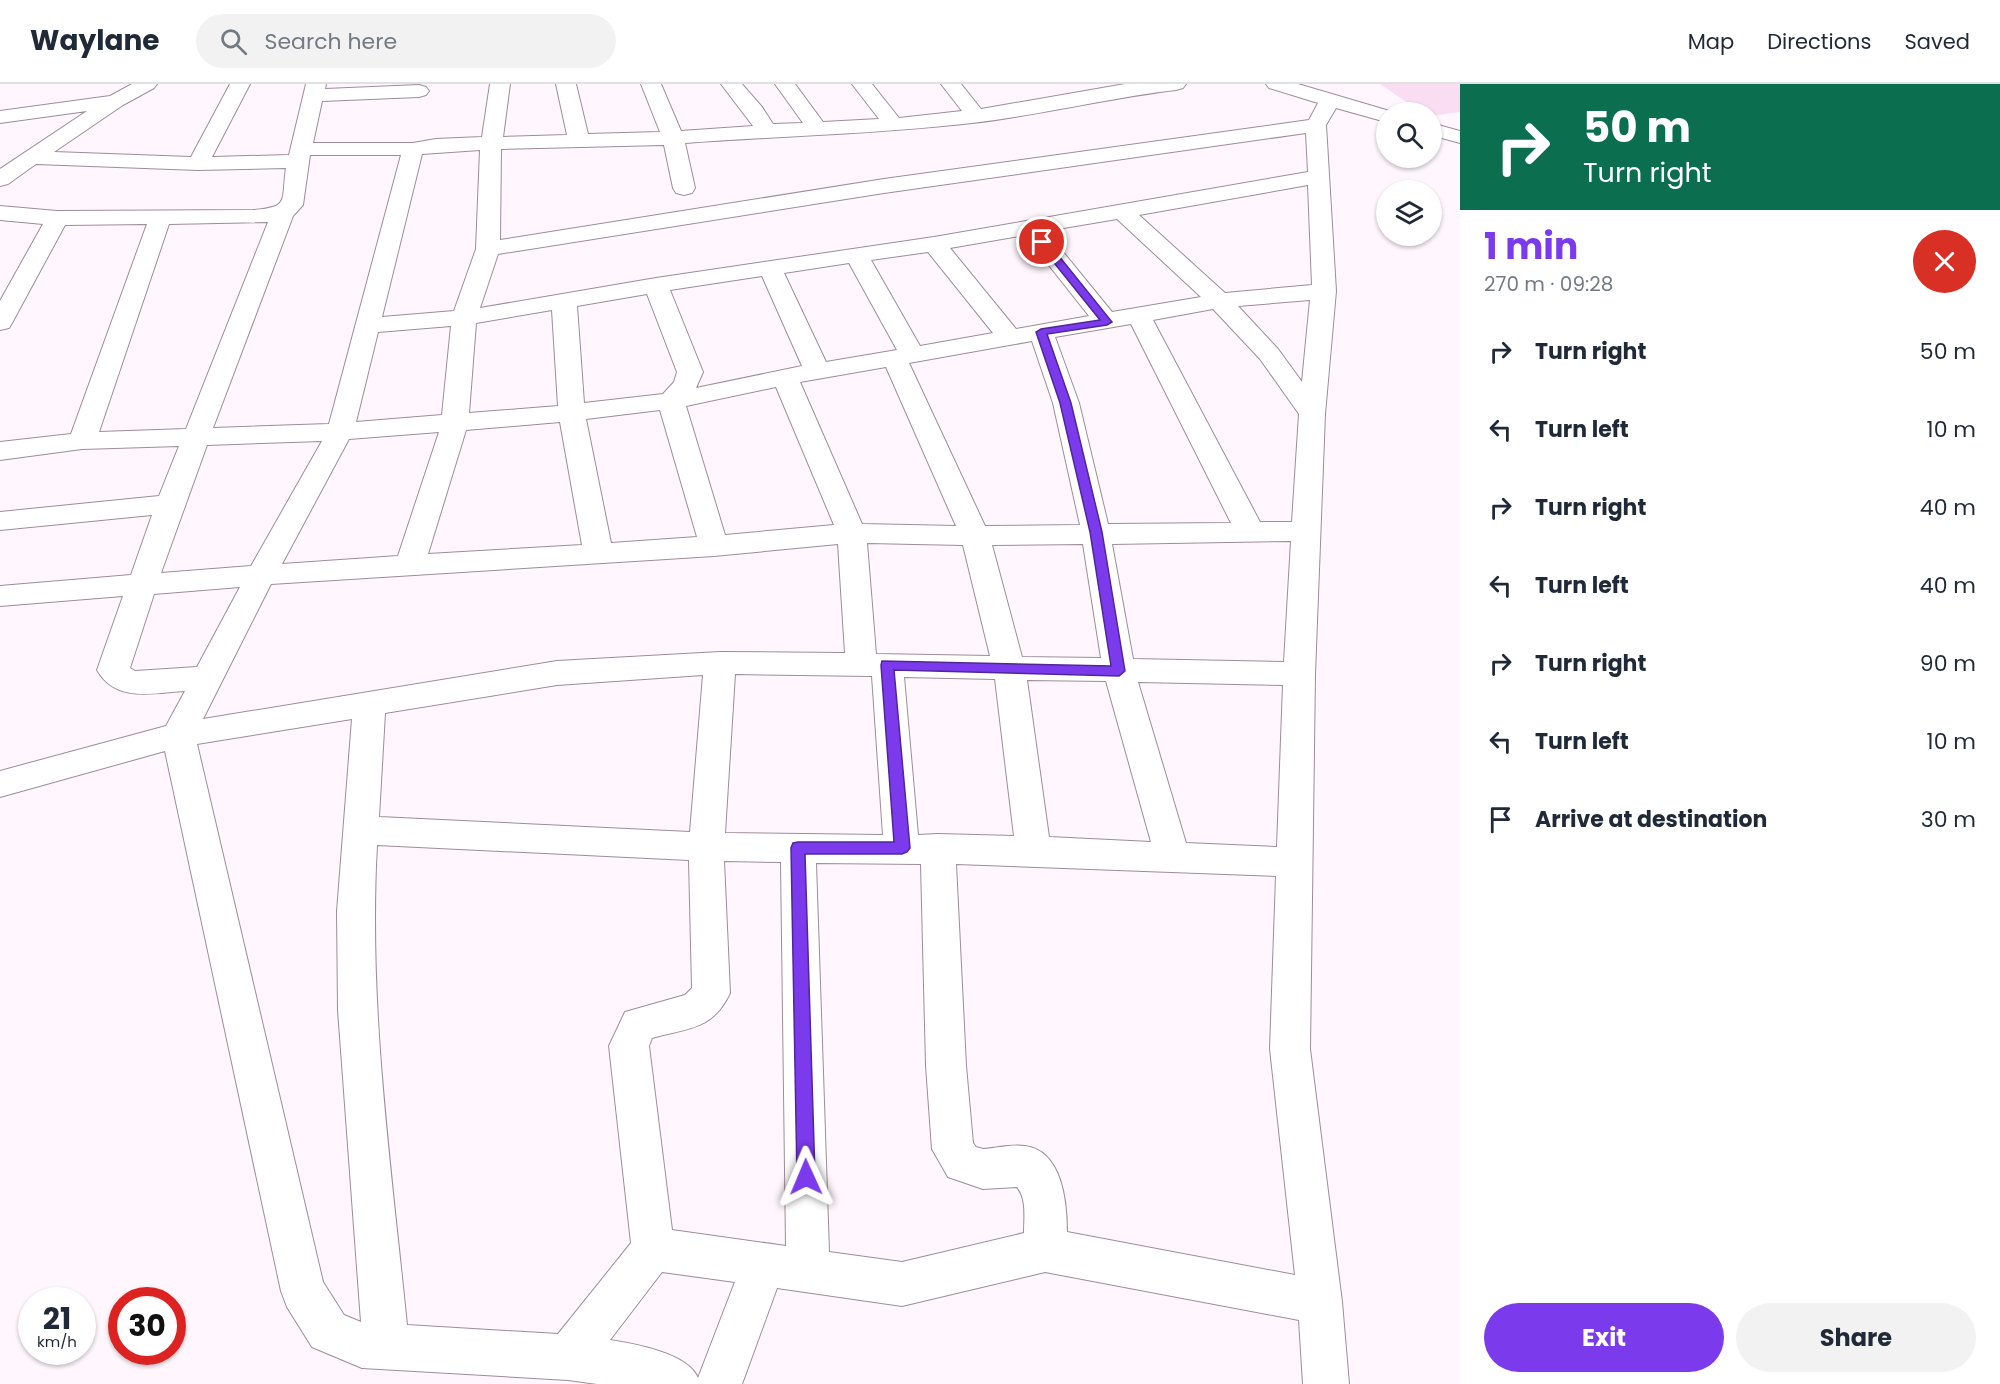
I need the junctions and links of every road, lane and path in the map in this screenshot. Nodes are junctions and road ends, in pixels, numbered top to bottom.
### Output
1 (147, 84) edge
2 (240, 84) edge
3 (500, 84) edge
4 (566, 84) edge
5 (651, 84) edge
6 (731, 84) edge
7 (785, 84) edge
8 (862, 84) edge
9 (951, 84) edge
10 (1038, 84) edge
11 (1176, 84) edge
12 (1276, 84) edge
13 (425, 87) edge
14 (315, 89) edge
15 (116, 101) junction
16 (1054, 103) junction
17 (1323, 113) junction
18 (976, 116) junction
19 (1376, 116) edge
20 (0, 117) edge
21 (894, 125) junction
22 (818, 129) junction
23 (767, 131) junction
24 (1442, 132) edge
25 (1460, 137) edge
26 (673, 138) junction
27 (579, 142) junction
28 (491, 144) junction
29 (413, 149) junction
30 (300, 155) junction
31 (34, 158) junction
32 (198, 164) junction
33 (1318, 177) junction
34 (0, 179) edge
35 (684, 188) dead end
36 (1120, 210) junction
37 (0, 213) edge
38 (283, 214) junction
39 (161, 216) junction
40 (57, 218) junction
41 (1030, 227) junction
42 (934, 244) junction
43 (488, 249) junction
44 (857, 256) junction
45 (771, 270) junction
46 (656, 285) junction
47 (1324, 291) junction
48 (564, 300) junction
49 (1219, 301) junction
50 (1139, 316) junction
51 (464, 318) junction
52 (1107, 322) junction
53 (0, 323) edge
54 (368, 325) junction
55 (1041, 332) junction
56 (1009, 337) junction
57 (904, 356) junction
58 (817, 371) junction
59 (785, 377) junction
60 (671, 401) junction
61 (572, 413) junction
62 (1312, 414) junction
63 (455, 423) junction
64 (340, 432) junction
65 (197, 435) junction
66 (82, 441) junction
67 (0, 451) edge
68 (170, 504) junction
69 (0, 521) edge
70 (1250, 531) junction
71 (1307, 531) junction
72 (1096, 532) junction
73 (852, 533) junction
74 (975, 536) junction
75 (714, 546) junction
76 (598, 554) junction
77 (409, 567) junction
78 (261, 575) junction
79 (142, 585) junction
80 (0, 597) edge
81 (720, 663) junction
82 (874, 665) junction
83 (1009, 667) junction
84 (1119, 671) junction
85 (1299, 674) junction
86 (208, 678) junction
87 (369, 705) junction
88 (178, 735) junction
89 (0, 784) edge
90 (360, 830) junction
91 (706, 847) junction
92 (798, 848) junction
93 (920, 848) junction
94 (1033, 850) junction
95 (1172, 855) junction
96 (1295, 862) junction
97 (652, 1249) junction
98 (1045, 1250) junction
99 (765, 1265) junction
100 (808, 1271) junction
101 (1320, 1302) junction
102 (386, 1347) junction
103 (568, 1357) junction
104 (678, 1384) edge
105 (719, 1384) edge
106 (1326, 1384) edge

1 - 15 street
2 - 32 street
3 - 28 street
4 - 27 street
5 - 26 street
6 - 23 street
7 - 22 street
8 - 21 street
9 - 18 street
10 - 16 street
11 - 16 street
12 - 17 street
13 - 14 street
14 - 30 street
15 - 20 street
15 - 31 street
16 - 18 street
17 - 19 street
17 - 33 street
17 - 43 street
18 - 21 street
21 - 22 street
22 - 23 street
23 - 26 street
24 - 25 street
26 - 27 street
26 - 35 street
27 - 28 street
28 - 29 street
28 - 43 street
29 - 30 street
29 - 54 street
30 - 32 street
30 - 38 street
31 - 32 street
31 - 34 street
33 - 36 street
33 - 47 street
36 - 41 street
36 - 49 street
37 - 40 street
38 - 39 street
38 - 65 street
39 - 40 street
39 - 66 street
40 - 53 street
41 - 42 street
41 - 52 street
42 - 44 street
42 - 56 street
43 - 51 street
44 - 45 street
44 - 57 street
45 - 46 street
45 - 58 street
46 - 48 street
46 - 60 street
47 - 49 street
47 - 62 street
48 - 51 street
48 - 61 street
49 - 50 street
49 - 62 street
50 - 52 street
50 - 70 street
51 - 54 street
51 - 63 street
52 - 55 street
54 - 64 street
55 - 56 street
55 - 72 street
56 - 57 street
57 - 58 street
57 - 74 street
58 - 59 street
59 - 60 street
59 - 73 street
60 - 61 street
60 - 75 street
61 - 63 street
61 - 76 street
62 - 71 street
63 - 64 street
63 - 77 street
64 - 65 street
64 - 78 street
65 - 66 street
65 - 68 street
66 - 67 street
68 - 69 street
68 - 79 street
70 - 71 street
70 - 72 street
71 - 85 street
72 - 74 street
72 - 84 street
73 - 74 street
73 - 75 street
73 - 82 street
74 - 83 street
75 - 76 street
76 - 77 street
77 - 78 street
78 - 79 street
78 - 86 street
79 - 80 street
79 - 86 street
81 - 82 street
81 - 87 street
81 - 91 street
82 - 83 street
82 - 93 street
83 - 84 street
83 - 94 street
84 - 85 street
84 - 95 street
85 - 96 street
86 - 88 street
87 - 88 street
87 - 90 street
88 - 89 street
88 - 102 street
90 - 91 street
90 - 102 street
91 - 92 street
91 - 97 street
92 - 93 street
92 - 100 street
93 - 94 street
93 - 98 street
94 - 95 street
95 - 96 street
96 - 101 street
97 - 99 street
97 - 103 street
98 - 100 street
98 - 101 street
99 - 100 street
99 - 105 street
101 - 106 street
102 - 103 street
103 - 104 street

